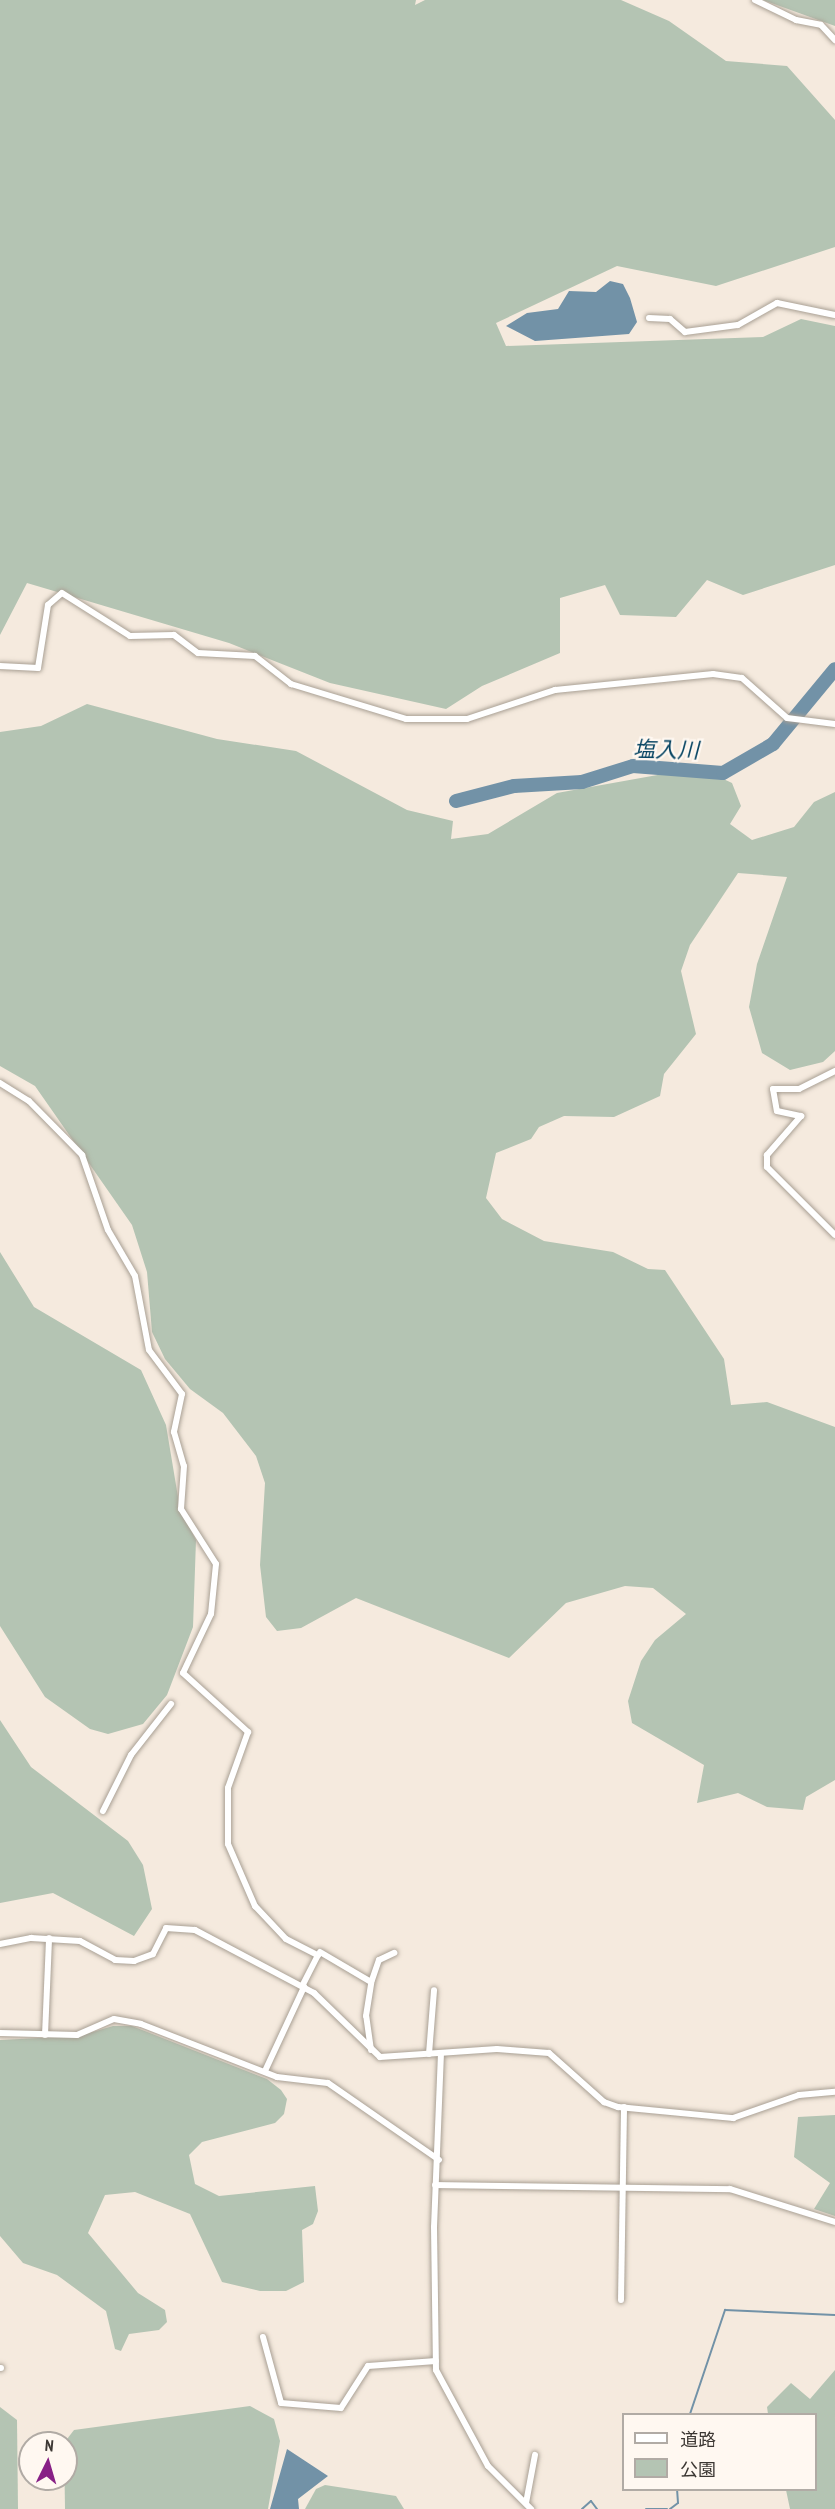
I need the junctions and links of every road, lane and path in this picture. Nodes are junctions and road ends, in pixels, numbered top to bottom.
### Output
1 (754, 0) edge
2 (835, 40) edge
3 (835, 315) edge
4 (649, 318) dead end
5 (0, 666) edge
6 (835, 724) edge
7 (835, 1071) edge
8 (0, 1083) edge
9 (835, 1235) edge
10 (171, 1704) dead end
11 (103, 1811) dead end
12 (49, 1938) junction
13 (0, 1944) edge
14 (320, 1952) dead end
15 (394, 1953) dead end
16 (371, 1982) junction
17 (303, 1986) junction
18 (434, 1990) dead end
19 (0, 2033) edge
20 (45, 2035) junction
21 (370, 2050) junction
22 (441, 2053) junction
23 (429, 2054) junction
24 (265, 2071) junction
25 (835, 2092) edge
26 (624, 2107) junction
27 (439, 2160) junction
28 (435, 2185) junction
29 (622, 2188) junction
30 (835, 2222) edge
31 (621, 2300) dead end
32 (263, 2337) dead end
33 (436, 2361) junction
34 (535, 2455) dead end
35 (526, 2503) junction
36 (531, 2509) edge

1 - 2 street
3 - 4 street
5 - 6 street
7 - 9 street
8 - 17 street
10 - 11 street
12 - 13 street
12 - 17 street
12 - 20 street
14 - 16 street
15 - 16 street
16 - 21 street
17 - 21 street
17 - 24 street
18 - 23 street
19 - 20 street
20 - 24 street
21 - 23 street
22 - 23 street
22 - 26 street
22 - 27 street
24 - 27 street
25 - 26 street
26 - 29 street
27 - 28 street
28 - 29 street
28 - 33 street
29 - 30 street
29 - 31 street
32 - 33 street
33 - 35 street
34 - 35 street
35 - 36 street

